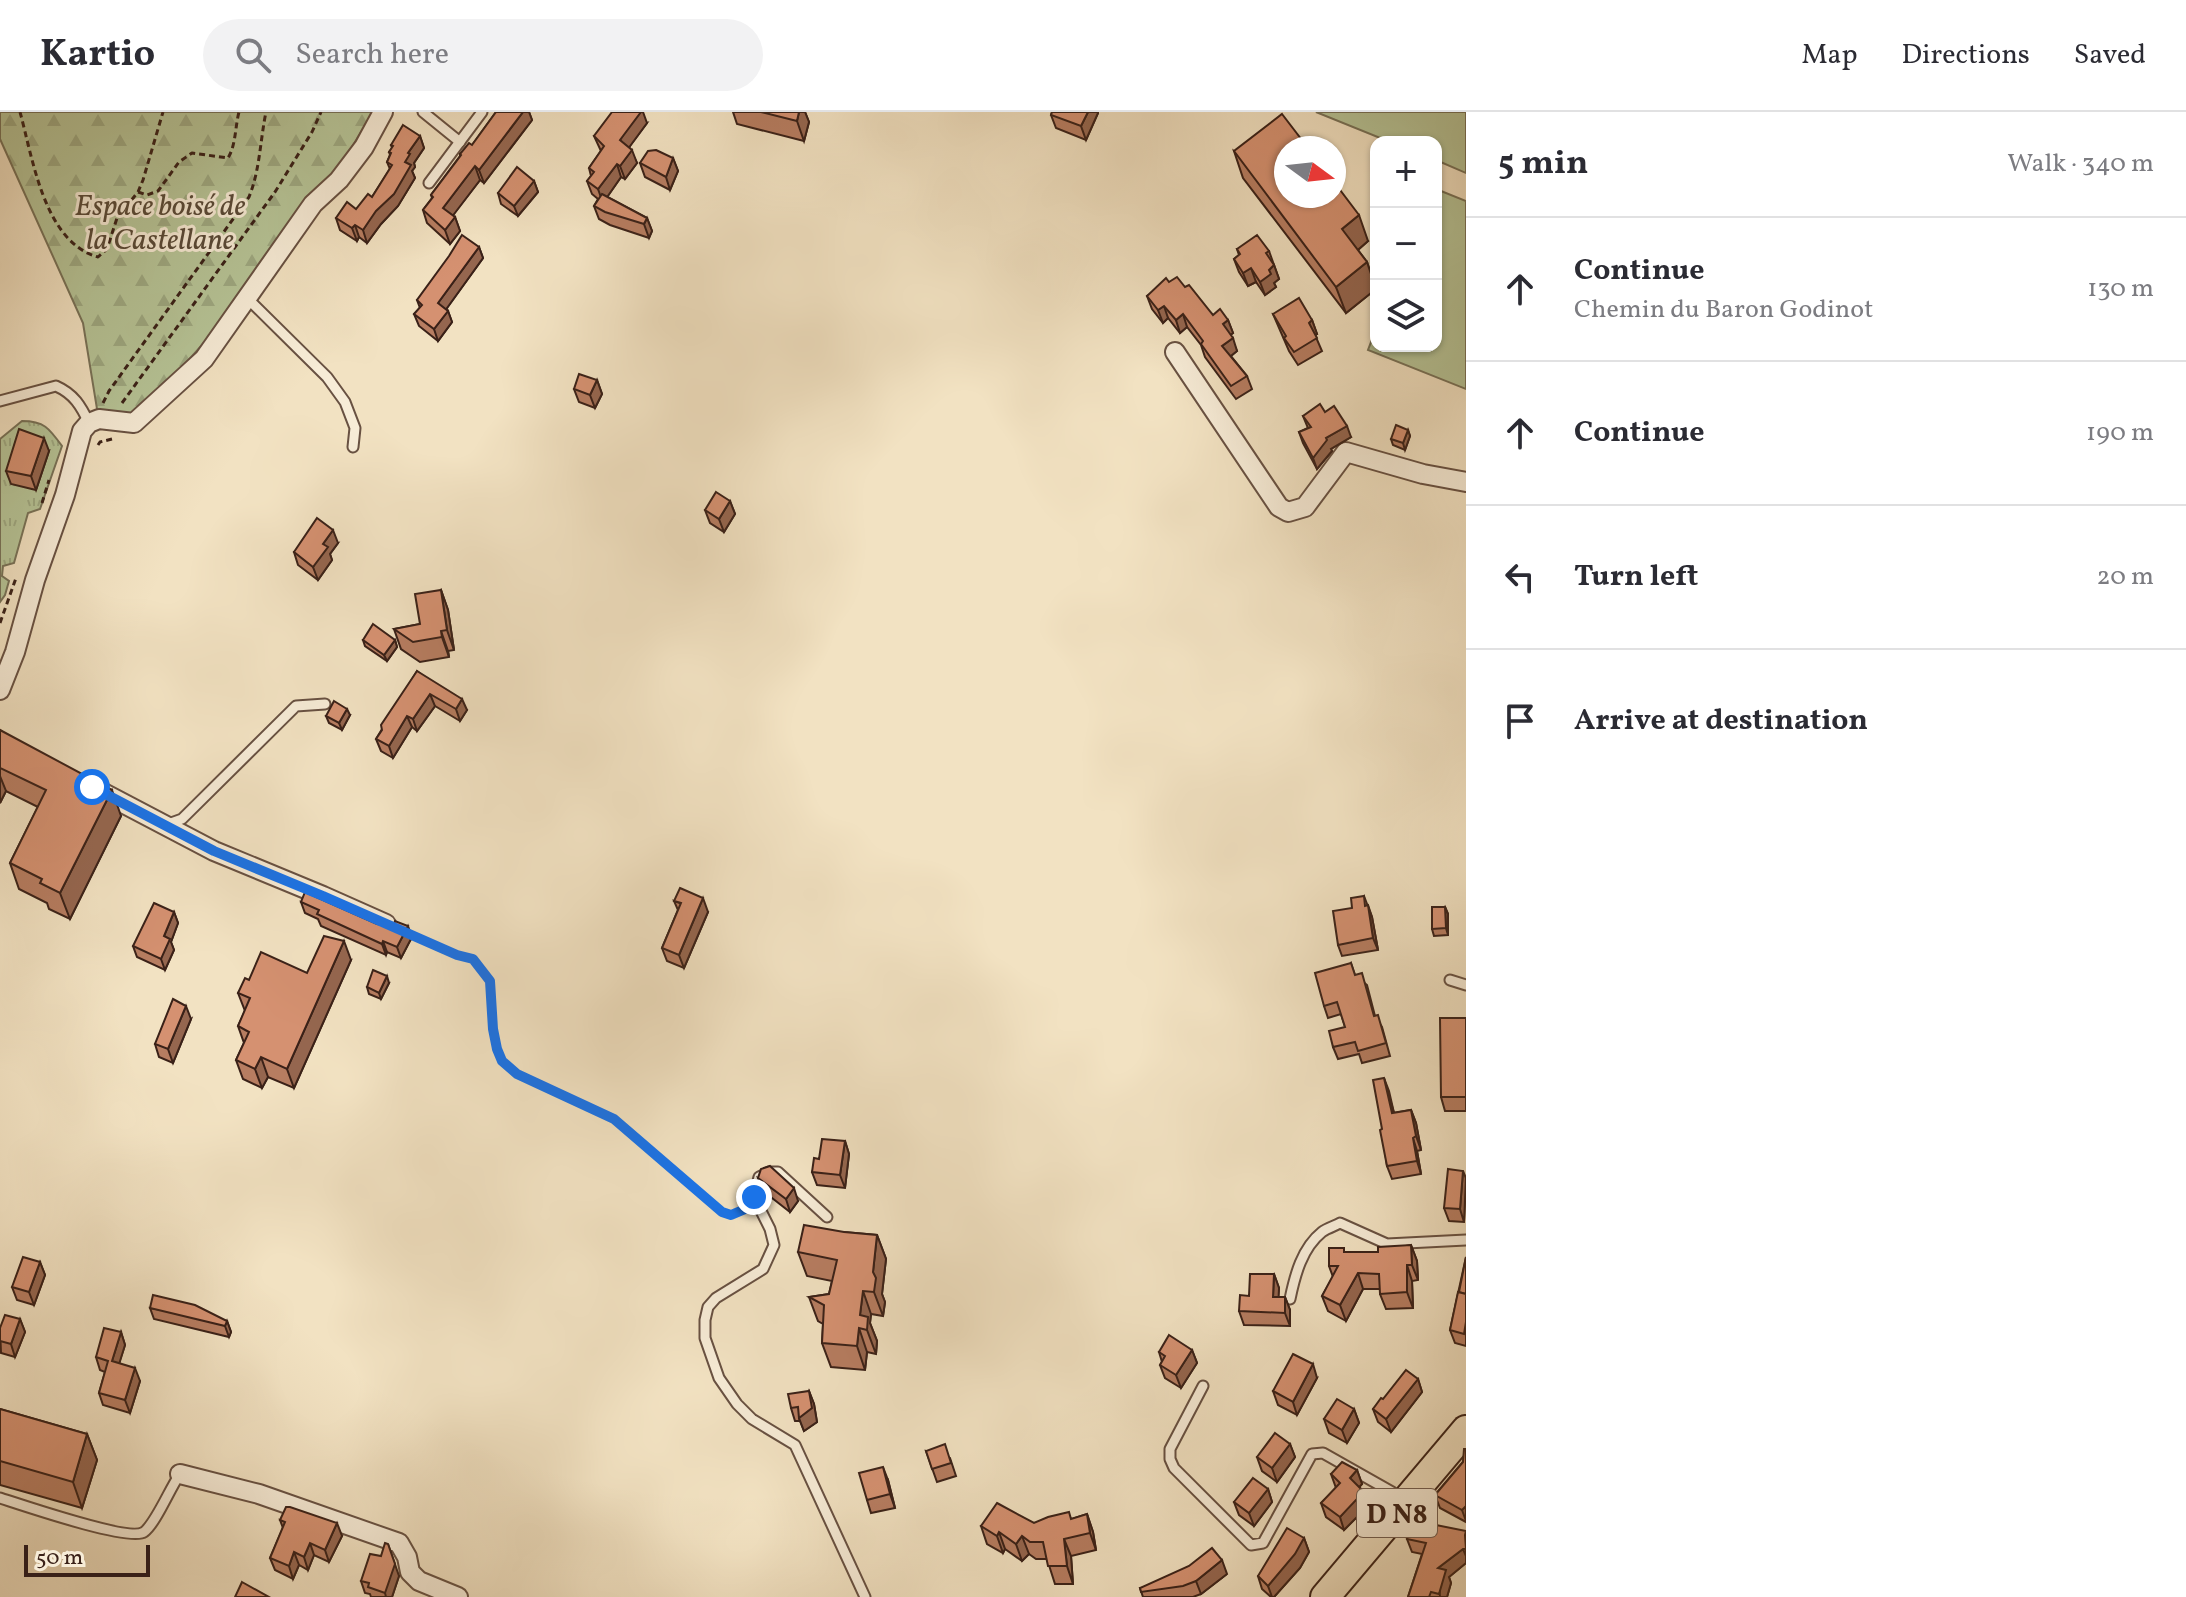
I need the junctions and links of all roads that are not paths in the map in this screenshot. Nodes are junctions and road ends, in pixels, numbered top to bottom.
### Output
1 (383, 112) edge
2 (423, 112) edge
3 (482, 112) edge
4 (460, 142) junction
5 (429, 183) dead end
6 (247, 298) junction
7 (1175, 352) dead end
8 (0, 401) edge
9 (94, 421) junction
10 (353, 447) dead end
11 (1466, 482) edge
12 (0, 690) edge
13 (325, 704) dead end
14 (72, 776) edge
15 (165, 825) junction
16 (386, 924) edge
17 (1466, 977) edge
18 (1466, 985) edge
19 (827, 1217) dead end
20 (1466, 1240) edge
21 (1290, 1299) dead end
22 (1203, 1386) dead end
23 (1466, 1430) edge
24 (180, 1474) joint
25 (0, 1498) edge
26 (1405, 1504) junction
27 (458, 1597) edge
28 (865, 1597) edge
29 (1325, 1597) edge

1 - 6 street
2 - 4 lane
3 - 4 lane
4 - 5 lane
6 - 9 street
6 - 10 lane
7 - 11 street
8 - 9 lane
9 - 12 street
13 - 15 lane
14 - 15 street
15 - 16 street
17 - 18 lane
19 - 28 lane
20 - 21 lane
22 - 26 lane
23 - 26 main road, D N8
24 - 25 lane
24 - 27 street
26 - 29 main road, D N8

